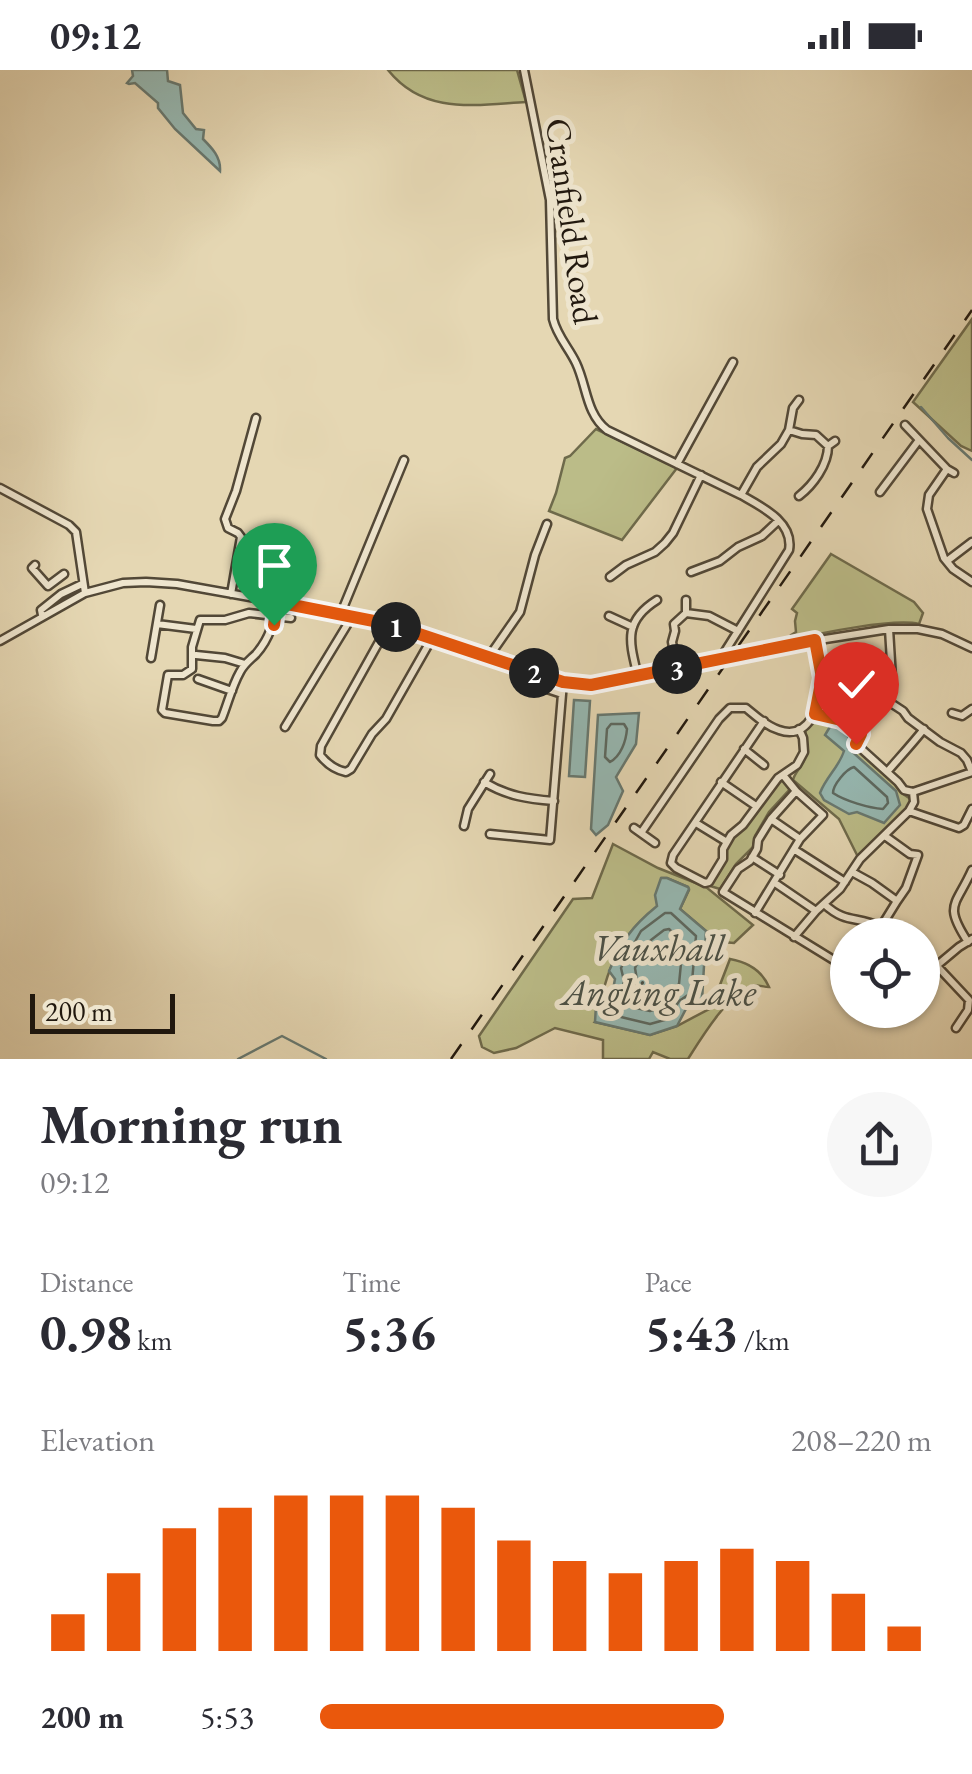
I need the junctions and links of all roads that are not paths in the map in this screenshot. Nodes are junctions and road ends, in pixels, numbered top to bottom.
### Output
1 (524, 70) edge
2 (734, 362) dead end
3 (799, 400) dead end
4 (256, 418) dead end
5 (905, 426) dead end
6 (790, 430) junction
7 (919, 440) junction
8 (404, 460) dead end
9 (677, 464) junction
10 (701, 475) junction
11 (0, 488) edge
12 (880, 492) dead end
13 (741, 495) junction
14 (799, 496) dead end
15 (778, 520) junction
16 (547, 524) dead end
17 (972, 542) edge
18 (947, 562) junction
19 (35, 565) dead end
20 (691, 572) dead end
21 (64, 574) dead end
22 (610, 576) dead end
23 (972, 582) edge
24 (53, 584) junction
25 (82, 584) junction
26 (85, 593) junction
27 (61, 594) junction
28 (232, 594) junction
29 (657, 600) dead end
30 (686, 600) dead end
31 (277, 602) junction
32 (160, 606) dead end
33 (341, 613) junction
34 (686, 613) junction
35 (42, 615) junction
36 (350, 615) junction
37 (275, 616) junction
38 (609, 616) dead end
39 (291, 618) dead end
40 (157, 624) junction
41 (389, 624) junction
42 (634, 626) junction
43 (196, 628) junction
44 (889, 629) junction
45 (738, 631) junction
46 (431, 640) junction
47 (815, 640) junction
48 (0, 641) edge
49 (972, 648) edge
50 (862, 652) dead end
51 (196, 655) dead end
52 (152, 658) dead end
53 (488, 658) junction
54 (727, 659) junction
55 (245, 664) junction
56 (677, 669) junction
57 (194, 676) junction
58 (638, 677) junction
59 (563, 682) junction
60 (544, 688) dead end
61 (232, 690) junction
62 (562, 694) junction
63 (882, 698) junction
64 (972, 709) edge
65 (952, 713) dead end
66 (815, 714) junction
67 (764, 722) junction
68 (285, 727) dead end
69 (924, 729) junction
70 (799, 730) junction
71 (861, 734) junction
72 (744, 750) junction
73 (764, 765) dead end
74 (887, 772) junction
75 (972, 772) edge
76 (490, 774) dead end
77 (783, 775) junction
78 (484, 782) junction
79 (721, 782) junction
80 (796, 791) junction
81 (913, 792) junction
82 (554, 801) junction
83 (756, 806) junction
84 (972, 809) edge
85 (909, 811) junction
86 (771, 820) junction
87 (696, 823) junction
88 (464, 826) dead end
89 (490, 834) dead end
90 (885, 836) junction
91 (800, 840) junction
92 (727, 842) junction
93 (655, 843) dead end
94 (795, 850) junction
95 (752, 857) junction
96 (972, 870) edge
97 (852, 872) junction
98 (780, 874) junction
99 (845, 882) junction
100 (775, 883) junction
101 (896, 900) junction
102 (824, 904) junction
103 (816, 910) junction
104 (755, 913) junction
105 (845, 918) edge
106 (886, 918) edge
107 (794, 937) junction
108 (970, 941) edge
109 (830, 957) edge
110 (940, 964) edge
111 (940, 969) edge
112 (956, 1028) dead end

1 - 9 street, Cranfield Road
2 - 9 street
3 - 6 street
4 - 28 street
5 - 7 street
6 - 13 street
6 - 14 street
7 - 12 street
7 - 18 street
8 - 33 street
9 - 10 street, Cranfield Road
10 - 13 street, Cranfield Road
10 - 22 street
11 - 25 street
13 - 15 street, Cranfield Road
15 - 20 street
15 - 45 street
16 - 53 street
17 - 18 street
18 - 23 street
19 - 24 street
21 - 24 street
24 - 27 street
25 - 26 street
25 - 27 street
26 - 28 street
26 - 35 street
27 - 35 street
28 - 31 street
29 - 42 street
30 - 34 street
31 - 33 street
31 - 37 street
32 - 40 street
33 - 36 street
34 - 45 street
34 - 56 street
35 - 48 street
36 - 41 street
36 - 68 street
37 - 39 street
37 - 43 street
37 - 55 street
38 - 42 street
40 - 43 street
40 - 52 street
41 - 46 street
41 - 46 street
42 - 58 street
43 - 57 street
44 - 47 street
44 - 49 street
44 - 63 street
45 - 54 street
46 - 53 street
47 - 54 street
47 - 66 street
50 - 63 street
51 - 55 street
53 - 59 street
54 - 56 street
55 - 61 street
56 - 58 street
57 - 61 street
57 - 61 street
58 - 59 street
59 - 62 street
60 - 62 street
62 - 82 street
63 - 69 street
63 - 71 street
64 - 65 street
66 - 70 street
66 - 71 street
67 - 70 street
67 - 72 street
67 - 93 street
69 - 74 street
69 - 75 street
70 - 77 street
71 - 74 street
72 - 73 street
72 - 79 street
74 - 81 street
75 - 81 street
76 - 78 street
77 - 80 street
77 - 83 street
78 - 82 street
78 - 88 street
79 - 83 street
79 - 87 street
80 - 86 street
80 - 91 street
81 - 85 street
82 - 89 street
83 - 92 street
84 - 85 street
85 - 90 street
86 - 91 street
86 - 95 street
87 - 92 street
87 - 92 street
90 - 97 street
90 - 101 street
91 - 94 street
94 - 98 street
94 - 99 street
95 - 98 street
95 - 104 street
96 - 108 street
97 - 99 street
97 - 101 street
98 - 100 street
99 - 102 street
100 - 103 street
100 - 104 street
101 - 106 street
102 - 103 street
102 - 105 street
103 - 107 street
104 - 107 street
107 - 109 street
108 - 110 street
111 - 112 street

